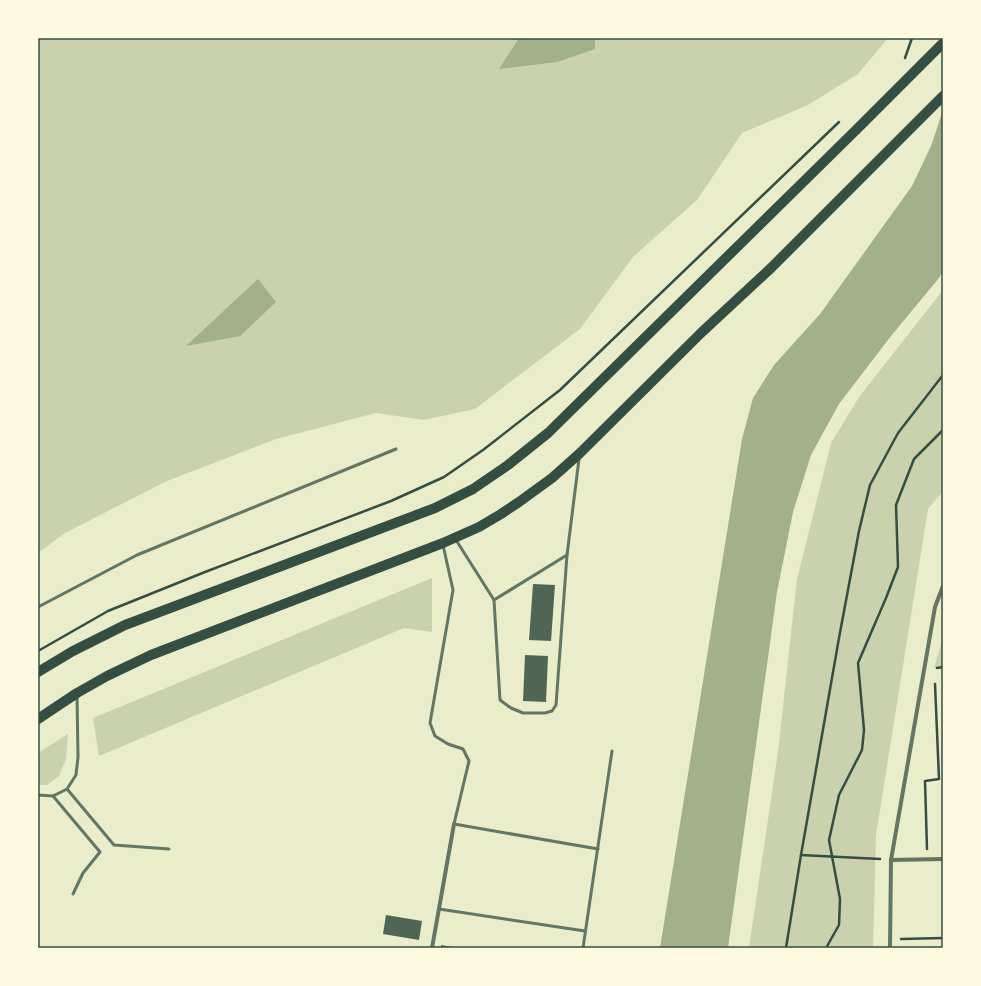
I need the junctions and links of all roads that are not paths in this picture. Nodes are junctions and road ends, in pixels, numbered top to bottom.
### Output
1 (943, 43) edge
2 (943, 96) edge
3 (396, 449) dead end
4 (579, 454) junction
5 (455, 538) junction
6 (443, 543) junction
7 (567, 555) junction
8 (943, 586) edge
9 (494, 600) junction
10 (38, 607) edge
11 (38, 672) edge
12 (77, 692) junction
13 (38, 718) edge
14 (612, 751) dead end
15 (67, 789) junction
16 (38, 795) edge
17 (53, 796) junction
18 (454, 824) junction
19 (169, 849) dead end
20 (598, 849) junction
21 (943, 859) edge
22 (891, 860) junction
23 (73, 894) dead end
24 (439, 909) junction
25 (585, 931) junction
26 (432, 948) edge
27 (583, 948) edge
28 (890, 948) edge

1 - 11 main road
2 - 4 main road
3 - 10 lane
4 - 5 main road
4 - 7 lane
5 - 6 main road
5 - 9 lane
6 - 12 main road
6 - 18 lane
7 - 9 lane
7 - 9 lane
8 - 22 street
12 - 13 main road
12 - 15 lane
14 - 20 lane
15 - 17 lane
15 - 19 lane
16 - 17 lane
17 - 23 lane
18 - 20 lane
18 - 24 street
20 - 25 lane
21 - 22 street
22 - 28 street
24 - 25 lane
24 - 26 street
25 - 27 lane

